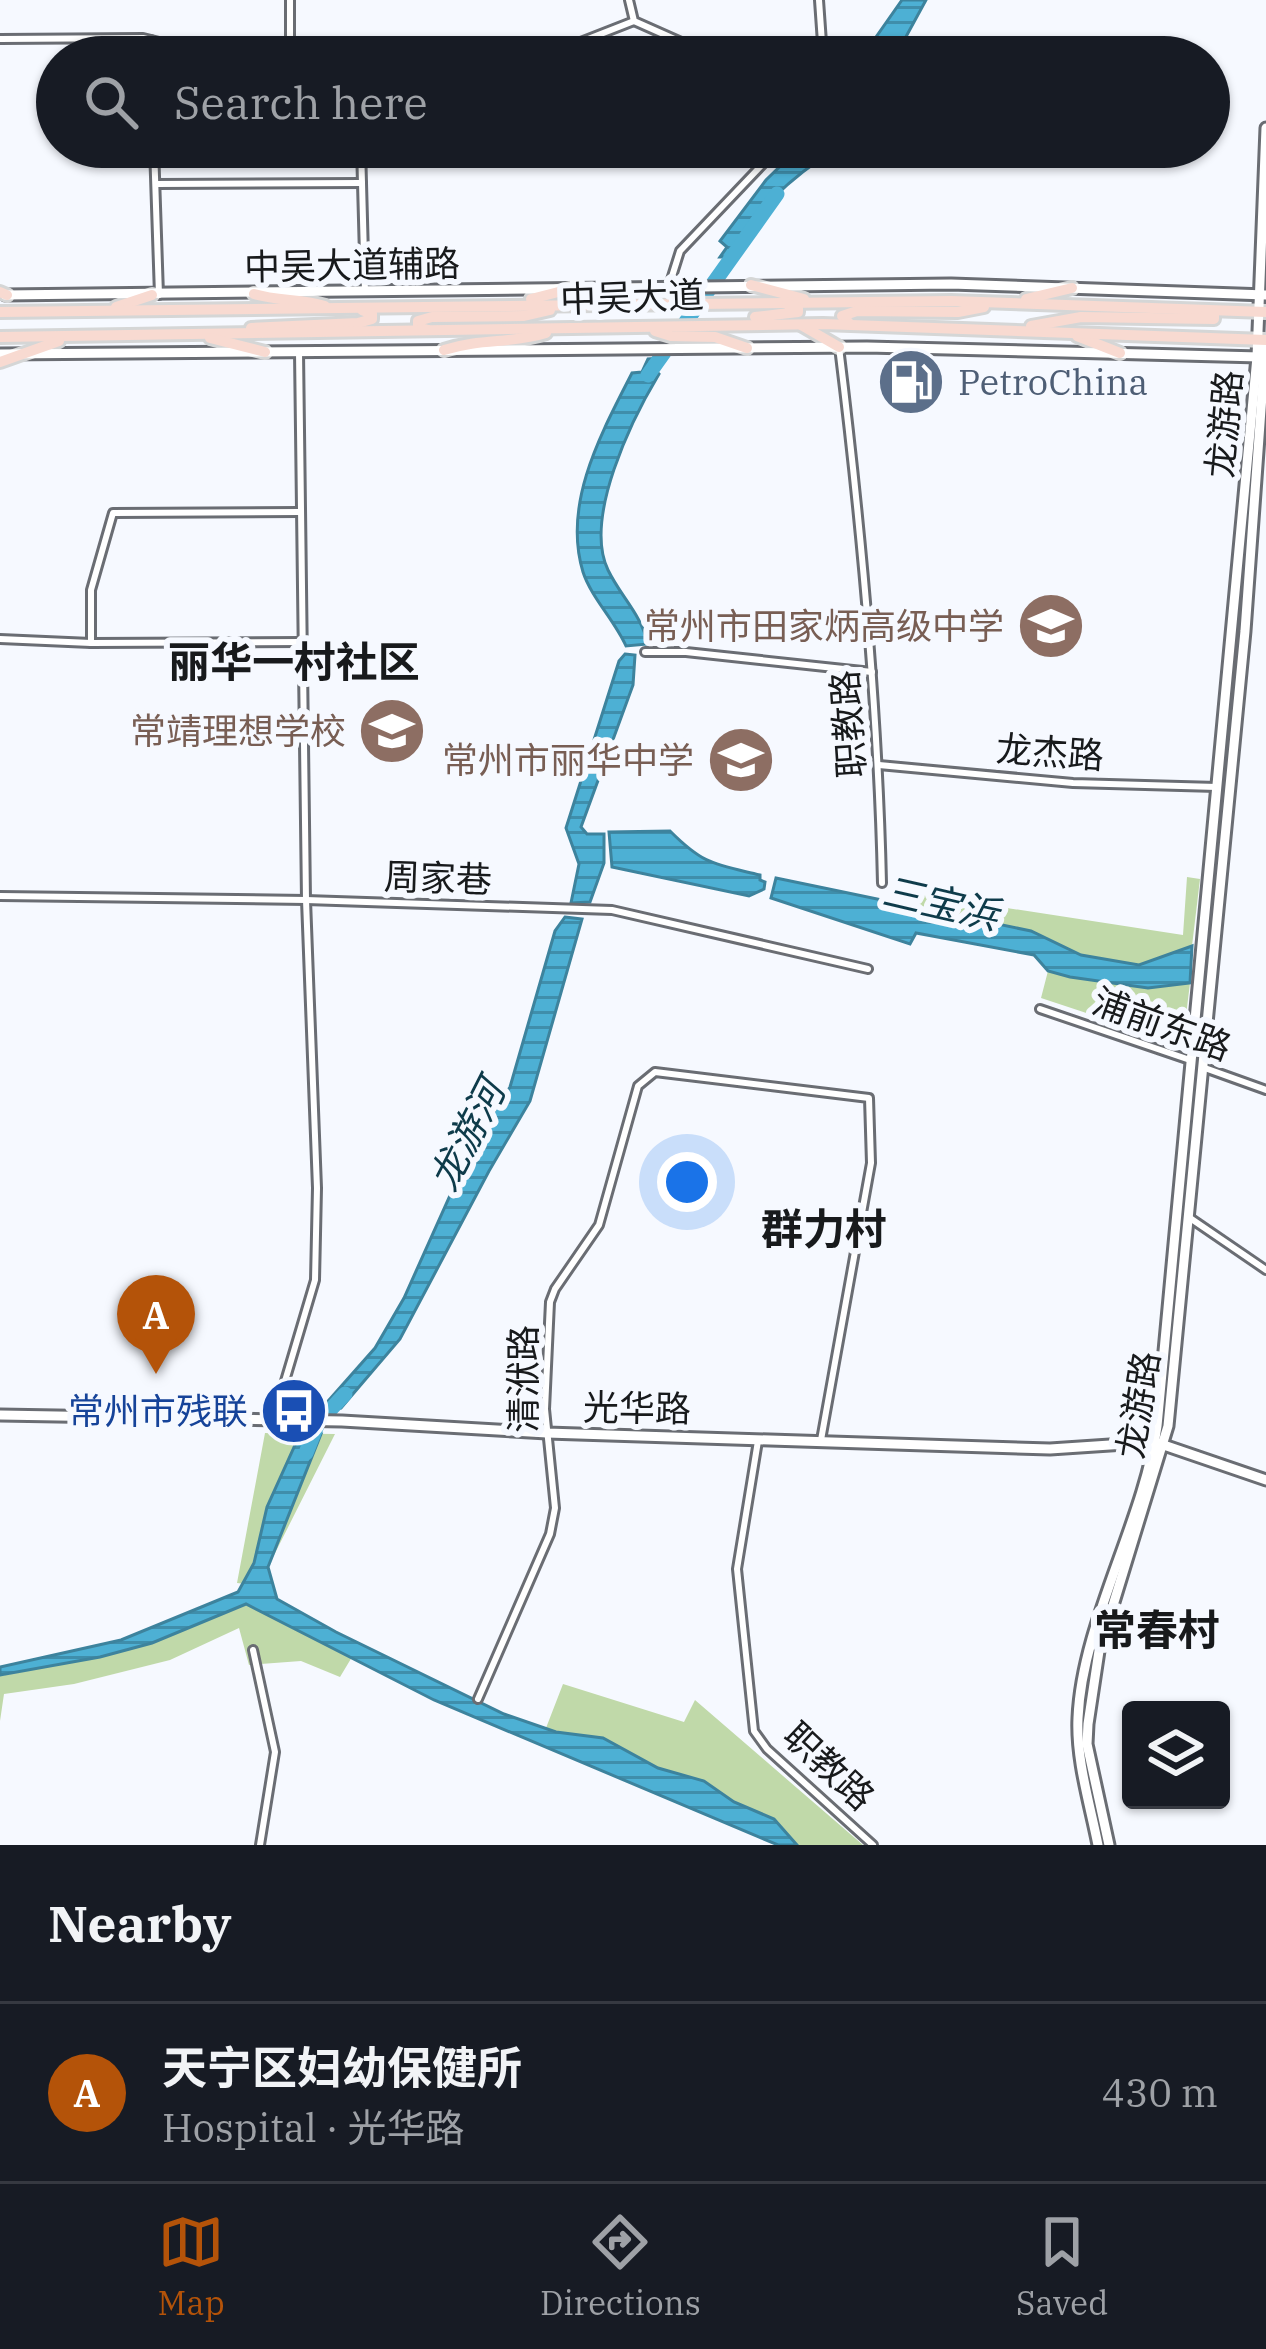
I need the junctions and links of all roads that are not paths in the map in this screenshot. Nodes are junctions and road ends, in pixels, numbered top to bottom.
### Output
1 (290, 0) edge
2 (629, 0) edge
3 (819, 0) edge
4 (634, 21) junction
5 (290, 36) edge
6 (596, 36) edge
7 (668, 36) edge
8 (822, 36) edge
9 (0, 39) edge
10 (36, 39) edge
11 (1266, 128) edge
12 (155, 168) edge
13 (362, 168) edge
14 (759, 168) edge
15 (362, 183) junction
16 (156, 184) junction
17 (751, 285) junction
18 (669, 286) junction
19 (574, 288) junction
20 (1072, 288) junction
21 (365, 292) junction
22 (2, 294) edge
23 (254, 294) junction
24 (156, 295) junction
25 (1262, 295) edge
26 (819, 303) junction
27 (1009, 303) junction
28 (570, 304) junction
29 (787, 304) junction
30 (466, 307) junction
31 (1198, 308) junction
32 (333, 309) junction
33 (358, 309) junction
34 (105, 311) junction
35 (1262, 312) edge
36 (0, 316) edge
37 (705, 323) junction
38 (798, 324) junction
39 (852, 325) junction
40 (559, 329) junction
41 (675, 330) junction
42 (1010, 330) junction
43 (433, 331) junction
44 (1068, 332) junction
45 (0, 333) edge
46 (195, 334) junction
47 (218, 334) junction
48 (79, 336) junction
49 (1263, 340) edge
50 (839, 347) junction
51 (747, 348) junction
52 (444, 350) junction
53 (298, 351) junction
54 (265, 352) junction
55 (1120, 353) junction
56 (21, 354) junction
57 (1263, 357) edge
58 (0, 358) edge
59 (300, 512) junction
60 (0, 639) edge
61 (302, 642) junction
62 (91, 644) junction
63 (645, 652) dead end
64 (872, 672) junction
65 (879, 765) junction
66 (1218, 787) junction
67 (882, 883) dead end
68 (0, 896) edge
69 (306, 899) junction
70 (868, 968) dead end
71 (1040, 1009) dead end
72 (1198, 1064) junction
73 (1266, 1090) edge
74 (1183, 1216) junction
75 (1266, 1270) edge
76 (0, 1414) edge
77 (273, 1421) junction
78 (547, 1433) junction
79 (758, 1438) junction
80 (821, 1440) junction
81 (1160, 1443) junction
82 (1266, 1480) edge
83 (253, 1650) dead end
84 (478, 1699) dead end
85 (260, 1845) edge
86 (873, 1845) edge
87 (1098, 1845) edge
88 (1108, 1845) edge

1 - 5 street
2 - 4 street
3 - 8 street
4 - 6 street
4 - 7 street
9 - 10 street
11 - 25 main road, 龙游路
12 - 16 street
13 - 15 street
14 - 18 street
15 - 16 street
15 - 21 street
16 - 24 street
17 - 18 main road, 中吴大道辅路
17 - 20 main road
17 - 26 main road
18 - 19 main road, 中吴大道辅路
19 - 21 main road, 中吴大道辅路
19 - 30 main road
20 - 25 main road
20 - 27 main road
21 - 23 main road, 中吴大道辅路
22 - 24 main road, 中吴大道辅路
23 - 24 main road, 中吴大道辅路
23 - 32 main road
24 - 34 main road
25 - 35 main road, 龙游路
26 - 27 main road, 中吴大道
26 - 29 main road, 中吴大道
27 - 31 main road, 中吴大道
27 - 39 main road
28 - 29 main road, 中吴大道
28 - 30 main road, 中吴大道
28 - 43 main road
29 - 37 main road
30 - 33 main road, 中吴大道
31 - 35 main road, 中吴大道
31 - 42 main road
32 - 33 main road, 中吴大道
32 - 34 main road, 中吴大道
33 - 47 main road
34 - 36 main road, 中吴大道
35 - 49 main road, 龙游路
37 - 38 main road, 中吴大道
37 - 41 main road, 中吴大道
38 - 39 main road, 中吴大道
38 - 50 main road
39 - 42 main road, 中吴大道
40 - 41 main road, 中吴大道
40 - 43 main road, 中吴大道
40 - 52 main road
41 - 51 main road
42 - 44 main road, 中吴大道
43 - 47 main road, 中吴大道
44 - 49 main road, 中吴大道
44 - 55 main road
45 - 48 main road, 中吴大道
46 - 47 main road, 中吴大道
46 - 48 main road, 中吴大道
46 - 54 main road
48 - 56 main road
49 - 57 main road, 龙游路
50 - 51 main road
50 - 55 main road
50 - 64 street, 职教路
51 - 52 main road
52 - 53 main road
53 - 54 main road
53 - 59 street
54 - 56 main road
55 - 57 main road
56 - 58 main road
57 - 66 main road, 龙游路
57 - 72 main road, 龙游路
59 - 61 street
59 - 62 street
60 - 62 street
61 - 62 street
61 - 69 street
63 - 64 street
64 - 65 street, 职教路
65 - 66 street, 龙杰路
65 - 67 street, 职教路
66 - 72 main road, 龙游路
68 - 69 street, 周家巷
69 - 70 street, 周家巷
69 - 77 street
71 - 72 street, 浦前东路
72 - 73 street, 浦前东路
72 - 74 main road, 龙游路
74 - 75 street
74 - 81 main road, 龙游路
76 - 77 main road, 光华路
77 - 78 main road, 光华路
78 - 79 main road, 光华路
78 - 80 street, 清洑路
78 - 84 street, 清洑路
79 - 80 main road, 光华路
79 - 86 street, 职教路
80 - 81 main road, 光华路
81 - 82 main road, 光华路
81 - 87 main road, 龙游路
81 - 88 main road, 龙游路
83 - 85 street

